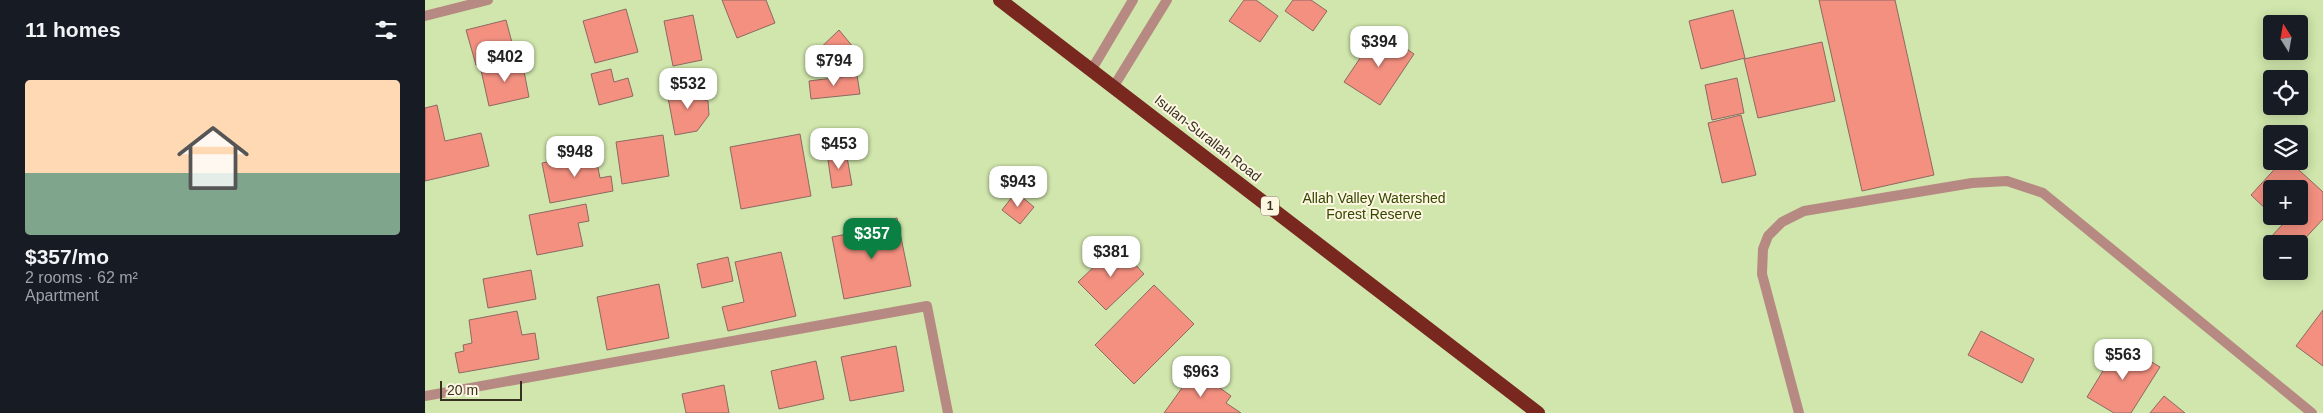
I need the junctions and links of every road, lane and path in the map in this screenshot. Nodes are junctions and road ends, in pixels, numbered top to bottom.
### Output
1 (488, 0) edge
2 (1000, 0) edge
3 (1133, 0) edge
4 (1167, 0) edge
5 (425, 16) edge
6 (1092, 69) junction
7 (1114, 86) junction
8 (425, 396) edge
9 (947, 413) edge
10 (1539, 413) edge
11 (1799, 413) edge
12 (2311, 413) edge

1 - 5 street
2 - 6 highway, Isulan-Surallah Road / 1
3 - 6 street
4 - 7 street
6 - 7 highway, Isulan-Surallah Road / 1
7 - 10 highway, Isulan-Surallah Road / 1
8 - 9 street
11 - 12 street

